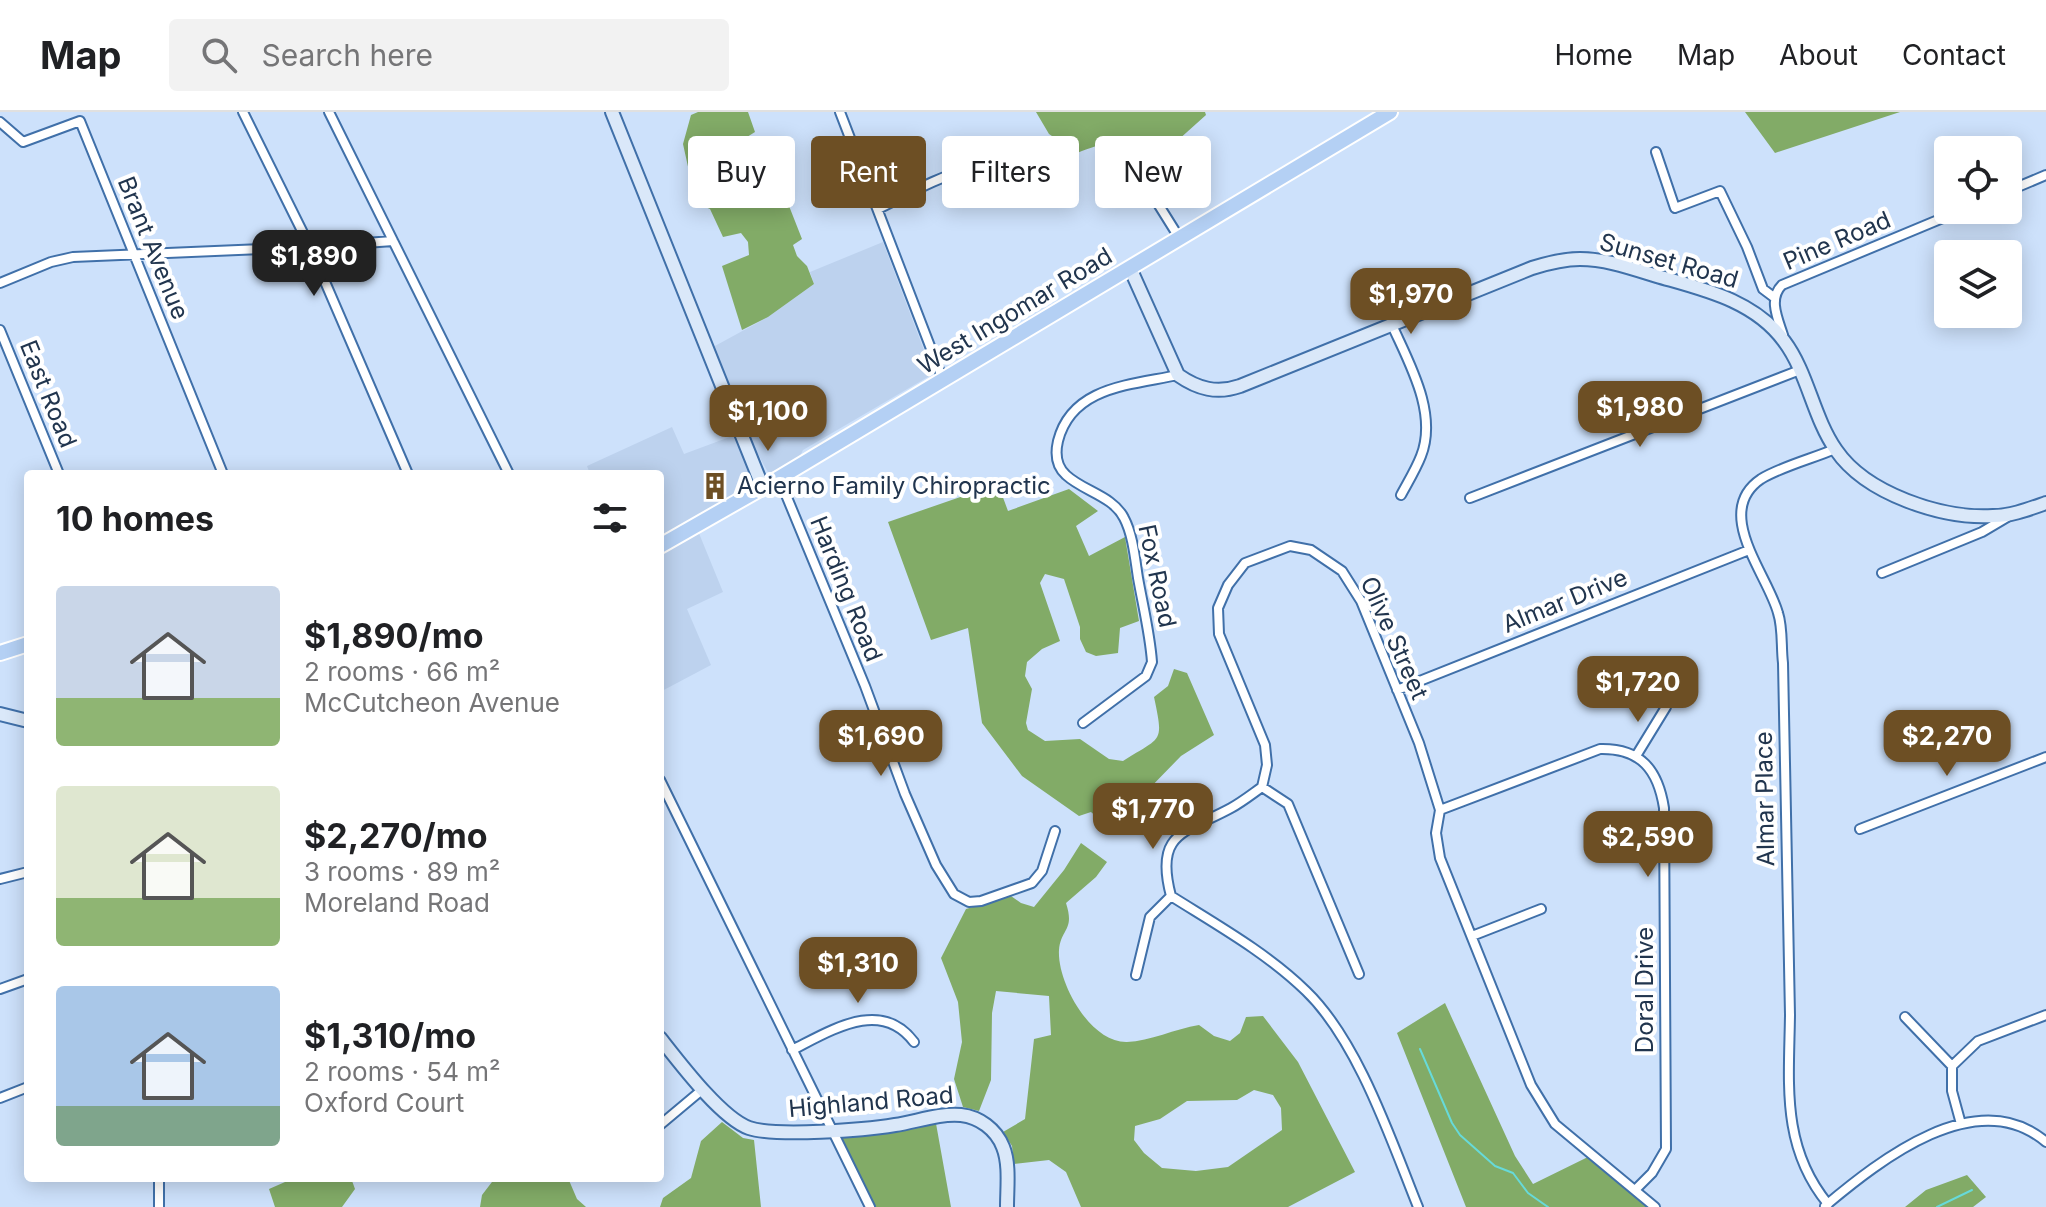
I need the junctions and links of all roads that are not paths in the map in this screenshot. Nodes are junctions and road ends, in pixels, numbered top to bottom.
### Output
1 (243, 112) edge
2 (329, 112) edge
3 (612, 112) edge
4 (840, 112) edge
5 (1390, 112) edge
6 (0, 122) edge
7 (1656, 152) dead end
8 (2046, 175) edge
9 (942, 180) edge
10 (2022, 185) edge
11 (1161, 208) edge
12 (878, 209) junction
13 (1934, 222) edge
14 (1180, 239) junction
15 (393, 241) junction
16 (310, 247) junction
17 (134, 255) junction
18 (1130, 268) junction
19 (0, 283) edge
20 (1775, 298) junction
21 (1392, 325) junction
22 (0, 330) edge
23 (1784, 340) junction
24 (1800, 370) junction
25 (1178, 375) junction
26 (943, 380) junction
27 (1835, 449) junction
28 (57, 470) edge
29 (221, 470) edge
30 (406, 470) edge
31 (507, 470) edge
32 (779, 478) junction
33 (763, 488) junction
34 (1401, 495) dead end
35 (1470, 498) dead end
36 (2046, 503) edge
37 (2013, 513) junction
38 (664, 544) edge
39 (1749, 550) junction
40 (1882, 573) dead end
41 (24, 645) edge
42 (0, 653) edge
43 (1397, 690) junction
44 (1666, 707) dead end
45 (0, 714) edge
46 (24, 720) edge
47 (1083, 723) dead end
48 (1636, 756) junction
49 (2046, 757) edge
50 (1262, 787) junction
51 (664, 788) edge
52 (1440, 810) junction
53 (1860, 829) dead end
54 (1055, 831) dead end
55 (24, 873) edge
56 (0, 879) edge
57 (1171, 896) junction
58 (1541, 909) dead end
59 (1472, 936) junction
60 (1359, 974) dead end
61 (1136, 975) dead end
62 (24, 980) edge
63 (0, 989) edge
64 (2046, 1015) edge
65 (1905, 1017) dead end
66 (914, 1042) dead end
67 (664, 1043) edge
68 (792, 1050) junction
69 (1952, 1066) junction
70 (24, 1089) edge
71 (703, 1089) junction
72 (0, 1098) edge
73 (664, 1122) edge
74 (1961, 1124) junction
75 (832, 1130) junction
76 (2046, 1142) edge
77 (159, 1182) edge
78 (1635, 1190) junction
79 (1826, 1205) edge
80 (159, 1207) edge
81 (870, 1207) edge
82 (1007, 1207) edge
83 (1418, 1207) edge
84 (1655, 1207) edge

1 - 16 street
2 - 15 street
3 - 33 street
4 - 12 street
5 - 14 main road, West Ingomar Road
6 - 17 street, Brant Avenue
7 - 20 street, Sunset Road
8 - 10 street
9 - 12 street
11 - 14 street
12 - 26 street
13 - 20 street, Pine Road
14 - 18 main road, West Ingomar Road
15 - 16 street
15 - 31 street
16 - 17 street
16 - 30 street
17 - 19 street
17 - 29 street, Brant Avenue
18 - 25 street
18 - 26 main road, West Ingomar Road
20 - 23 street, Pine Road
21 - 23 street, Sunset Road
21 - 25 street, Sunset Road
21 - 34 street
22 - 28 street, East Road
23 - 24 street, Sunset Road
24 - 27 street, Sunset Road
24 - 35 street
25 - 47 street, Fox Road
26 - 32 main road, West Ingomar Road
27 - 37 street, Sunset Road
27 - 39 street, Almar Place
32 - 33 main road, West Ingomar Road
32 - 54 street, Harding Road
33 - 38 main road, West Ingomar Road
36 - 37 street, Sunset Road
37 - 40 street
39 - 43 street, Almar Drive
39 - 79 street, Almar Place
41 - 42 main road
43 - 50 street, Olive Street
43 - 52 street, Olive Street
44 - 48 street
45 - 46 street
48 - 52 street
48 - 78 street, Doral Drive
49 - 53 street
50 - 57 street
50 - 60 street
51 - 68 street
52 - 59 street, Olive Street
55 - 56 street
57 - 61 street
57 - 83 street
58 - 59 street
59 - 78 street, Olive Street
62 - 63 street
64 - 69 street
65 - 69 street
66 - 68 street
67 - 71 street, Highland Road
68 - 75 street
69 - 74 street
70 - 72 street
71 - 73 street
71 - 75 street, Highland Road
74 - 76 street
74 - 79 street
75 - 81 street
75 - 82 street, Highland Road
77 - 80 street
78 - 84 street, Olive Street

